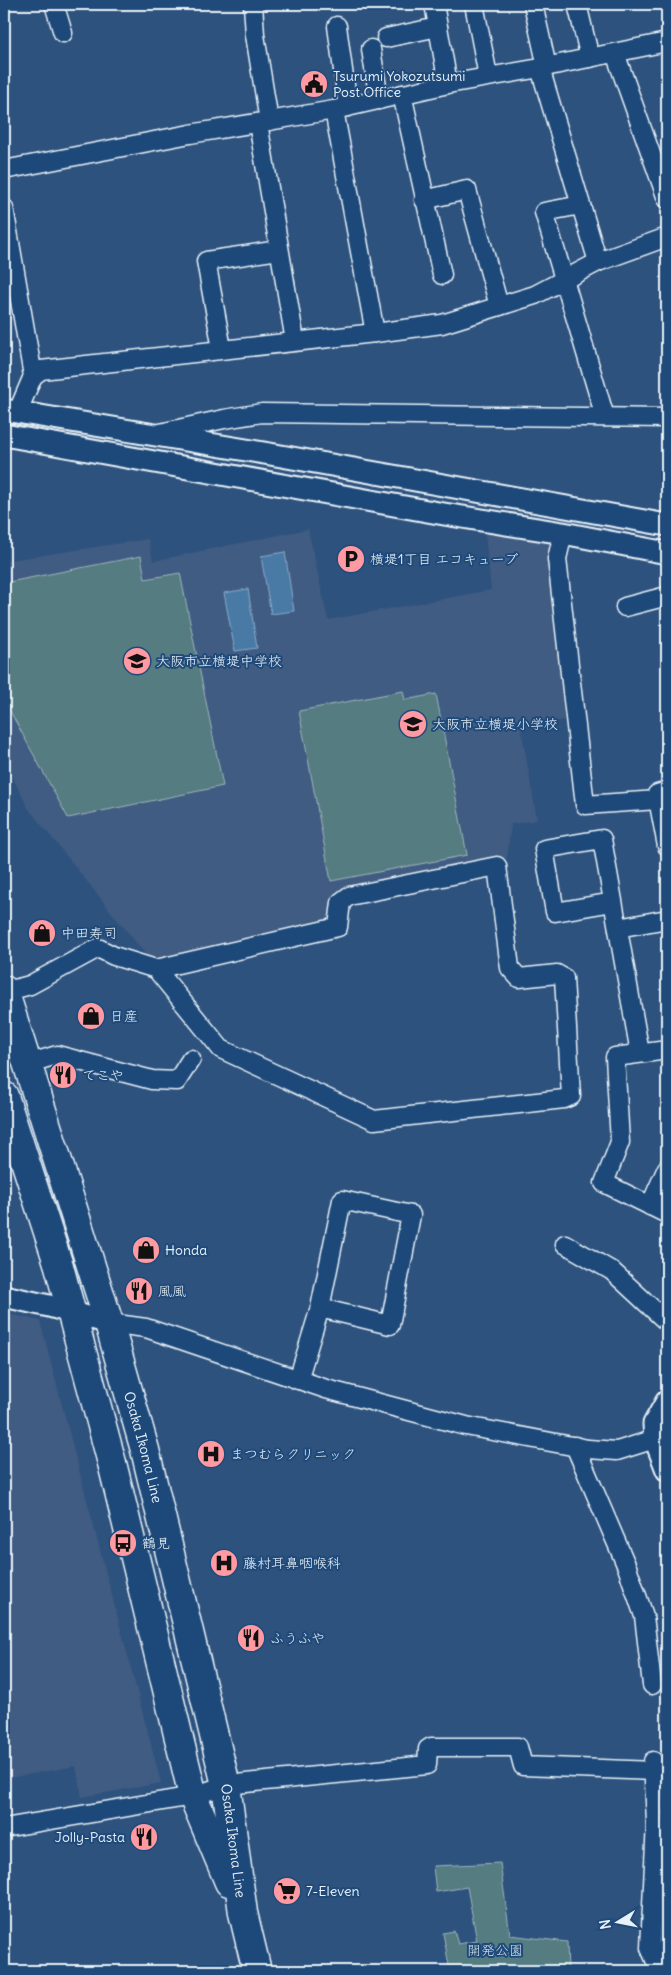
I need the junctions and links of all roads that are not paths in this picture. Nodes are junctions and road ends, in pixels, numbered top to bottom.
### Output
1 (54, 4) edge
2 (253, 4) edge
3 (434, 4) edge
4 (474, 4) edge
5 (533, 4) edge
6 (577, 4) edge
7 (337, 26) dead end
8 (438, 27) junction
9 (64, 33) dead end
10 (386, 38) dead end
11 (667, 42) edge
12 (371, 49) dead end
13 (615, 53) junction
14 (590, 58) junction
15 (544, 68) junction
16 (488, 76) junction
17 (448, 84) junction
18 (402, 94) junction
19 (379, 100) junction
20 (341, 108) junction
21 (263, 122) junction
22 (4, 170) edge
23 (667, 199) edge
24 (424, 200) junction
25 (581, 205) junction
26 (4, 208) edge
27 (667, 237) edge
28 (279, 250) junction
29 (598, 262) junction
30 (442, 276) dead end
31 (564, 280) junction
32 (499, 306) junction
33 (375, 333) junction
34 (296, 341) junction
35 (222, 349) junction
36 (33, 376) junction
37 (11, 411) edge
38 (605, 417) junction
39 (667, 418) edge
40 (4, 435) edge
41 (154, 435) junction
42 (535, 502) junction
43 (667, 525) edge
44 (529, 527) junction
45 (562, 533) junction
46 (667, 553) edge
47 (667, 596) edge
48 (625, 607) dead end
49 (663, 796) edge
50 (667, 846) edge
51 (613, 902) junction
52 (667, 919) edge
53 (618, 928) junction
54 (156, 969) junction
55 (4, 991) edge
56 (667, 1050) edge
57 (640, 1053) junction
58 (191, 1059) dead end
59 (28, 1064) junction
60 (4, 1096) edge
61 (667, 1168) edge
62 (650, 1206) junction
63 (667, 1214) edge
64 (565, 1244) dead end
65 (4, 1296) edge
66 (320, 1308) junction
67 (71, 1312) junction
68 (665, 1312) edge
69 (109, 1323) junction
70 (298, 1380) junction
71 (667, 1401) edge
72 (655, 1439) junction
73 (575, 1446) junction
74 (667, 1470) edge
75 (652, 1685) dead end
76 (226, 1786) junction
77 (192, 1796) junction
78 (662, 1822) edge
79 (4, 1828) edge
80 (243, 1913) junction
81 (257, 1971) edge
82 (660, 1971) edge

1 - 9 street
2 - 21 street
3 - 8 street
4 - 16 street
5 - 15 street
6 - 14 street
7 - 20 street
8 - 10 street
8 - 17 street
11 - 13 street
12 - 19 street
13 - 14 street
13 - 23 street
14 - 15 street
15 - 16 street
15 - 25 street
16 - 17 street
17 - 18 street
18 - 19 street
18 - 24 street
19 - 20 street
20 - 21 street
20 - 33 street
21 - 22 street
21 - 28 street
24 - 30 street
24 - 32 street
25 - 29 street
25 - 31 street
26 - 36 street
27 - 29 street
28 - 34 street
28 - 35 street
29 - 31 street
31 - 32 street
31 - 38 street
32 - 33 street
33 - 34 street
34 - 35 street
35 - 36 street
36 - 37 street
37 - 41 street
38 - 39 street
38 - 41 street
40 - 44 street
41 - 42 street
42 - 43 street
42 - 44 street
44 - 45 street
45 - 46 street
45 - 49 street
47 - 48 street
49 - 50 street
51 - 51 street
51 - 53 street
52 - 53 street
53 - 57 street
54 - 54 street
54 - 55 street
55 - 59 main road, Osaka Ikoma Line
56 - 57 street
57 - 62 street
58 - 59 street
59 - 69 main road, Osaka Ikoma Line
60 - 67 main road, Osaka Ikoma Line
61 - 62 street
62 - 63 street
64 - 68 street
65 - 67 street
66 - 66 street
66 - 70 street
67 - 69 street
67 - 77 main road, Osaka Ikoma Line
69 - 70 street
69 - 76 main road, Osaka Ikoma Line
70 - 73 street
71 - 72 street
72 - 73 street
72 - 74 street
73 - 75 street
76 - 77 street
76 - 78 street
76 - 80 main road, Osaka Ikoma Line
77 - 79 street
77 - 80 main road, Osaka Ikoma Line
78 - 82 street
80 - 81 main road, Osaka Ikoma Line

